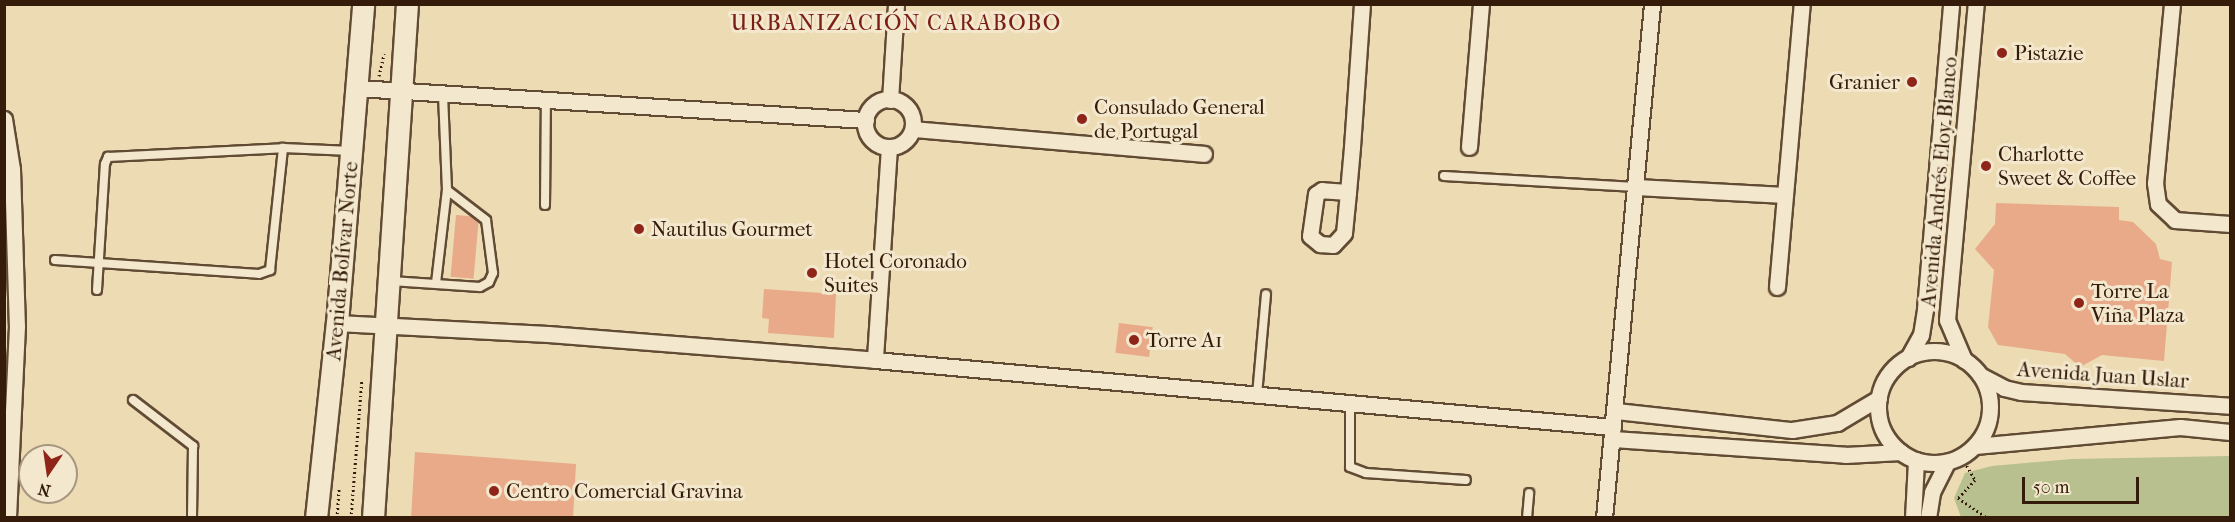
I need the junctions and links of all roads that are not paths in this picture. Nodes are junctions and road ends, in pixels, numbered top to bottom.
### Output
1 (363, 4) edge
2 (407, 4) edge
3 (896, 4) edge
4 (1362, 4) edge
5 (1481, 4) edge
6 (1652, 4) edge
7 (1802, 4) edge
8 (1951, 4) edge
9 (1976, 4) edge
10 (2172, 4) edge
11 (357, 88) junction
12 (403, 92) junction
13 (443, 93) junction
14 (546, 100) junction
15 (890, 100) junction
16 (4, 118) edge
17 (866, 120) junction
18 (913, 129) junction
19 (889, 147) junction
20 (1469, 147) dead end
21 (283, 148) junction
22 (352, 152) junction
23 (1204, 154) dead end
24 (1443, 176) dead end
25 (1635, 187) junction
26 (447, 190) junction
27 (1348, 192) dead end
28 (1785, 195) junction
29 (545, 205) dead end
30 (2230, 224) edge
31 (55, 260) dead end
32 (98, 262) junction
33 (389, 281) junction
34 (436, 284) junction
35 (1777, 287) dead end
36 (97, 290) dead end
37 (1266, 294) dead end
38 (337, 323) junction
39 (386, 326) junction
40 (1908, 358) junction
41 (875, 360) junction
42 (1964, 360) junction
43 (1977, 372) junction
44 (1257, 394) junction
45 (1879, 398) junction
46 (133, 400) dead end
47 (1350, 403) junction
48 (2230, 406) edge
49 (1616, 411) junction
50 (2230, 432) edge
51 (1613, 433) junction
52 (1975, 446) junction
53 (1901, 452) junction
54 (1954, 459) junction
55 (1916, 460) junction
56 (1466, 480) dead end
57 (1529, 493) dead end
58 (8, 518) edge
59 (192, 518) edge
60 (316, 518) edge
61 (373, 518) edge
62 (1527, 518) edge
63 (1604, 518) edge
64 (1913, 518) edge
65 (1928, 518) edge

1 - 11 main road, Avenida Bolívar Norte
2 - 12 main road
3 - 15 street
4 - 27 street
5 - 20 street
6 - 25 street
7 - 28 street
8 - 40 street, Avenida Andrés Eloy Blanco
9 - 42 street, Avenida Andrés Eloy Blanco
10 - 30 street
11 - 12 street
11 - 22 main road, Avenida Bolívar Norte
12 - 13 street
12 - 33 main road
13 - 14 street
13 - 26 lane
14 - 17 street
14 - 29 lane
15 - 17 street
15 - 18 street
16 - 58 street
17 - 19 street
18 - 19 street
18 - 23 street
19 - 41 street
21 - 22 lane
21 - 32 lane
21 - 32 lane
22 - 38 main road, Avenida Bolívar Norte
24 - 25 lane
25 - 28 street
25 - 49 street
26 - 34 lane
26 - 34 lane
28 - 35 street
31 - 32 lane
32 - 36 lane
33 - 34 lane
33 - 39 main road
37 - 44 lane
38 - 39 street
38 - 60 main road, Avenida Bolívar Norte
39 - 41 street
39 - 61 main road
40 - 42 street
40 - 45 street
41 - 44 street
42 - 43 street
43 - 48 street, Avenida Juan Uslar
43 - 52 street
44 - 47 street
45 - 49 street
45 - 53 street
46 - 59 lane
47 - 51 street
47 - 56 lane
49 - 51 street
50 - 52 street
51 - 53 street
51 - 63 street
52 - 54 street
53 - 55 street
54 - 55 street
54 - 65 street
55 - 64 street
57 - 62 lane

